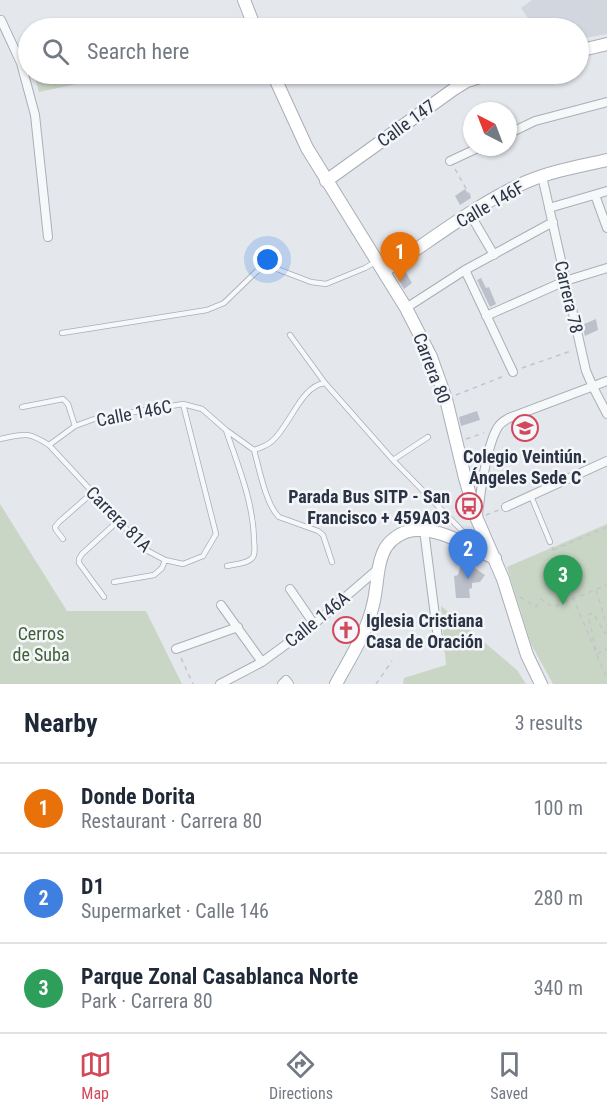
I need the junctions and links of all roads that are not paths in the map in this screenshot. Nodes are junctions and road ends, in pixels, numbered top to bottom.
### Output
1 (244, 0) edge
2 (251, 18) edge
3 (0, 19) edge
4 (607, 44) edge
5 (589, 48) edge
6 (18, 57) edge
7 (27, 84) edge
8 (278, 84) edge
9 (463, 84) edge
10 (607, 102) edge
11 (517, 130) edge
12 (463, 155) edge
13 (607, 160) edge
14 (450, 161) road end
15 (542, 176) junction
16 (326, 181) junction
17 (607, 191) edge
18 (595, 195) junction
19 (549, 208) junction
20 (474, 211) junction
21 (553, 222) junction
22 (607, 228) edge
23 (48, 237) dead end
24 (494, 255) junction
25 (381, 266) junction
26 (607, 268) edge
27 (465, 270) junction
28 (565, 280) junction
29 (406, 308) junction
30 (486, 316) junction
31 (62, 333) dead end
32 (290, 335) dead end
33 (513, 372) road end
34 (607, 381) edge
35 (325, 383) junction
36 (592, 387) junction
37 (183, 404) junction
38 (22, 407) dead end
39 (607, 414) edge
40 (75, 426) junction
41 (226, 430) junction
42 (429, 437) dead end
43 (0, 439) edge
44 (49, 445) junction
45 (254, 450) junction
46 (393, 460) junction
47 (607, 461) edge
48 (92, 492) junction
49 (531, 496) junction
50 (506, 507) road end
51 (477, 519) junction
52 (117, 521) junction
53 (424, 530) junction
54 (63, 539) dead end
55 (549, 542) road end
56 (489, 556) junction
57 (165, 560) junction
58 (332, 562) dead end
59 (227, 566) dead end
60 (380, 567) junction
61 (114, 582) dead end
62 (290, 589) dead end
63 (104, 597) dead end
64 (221, 605) dead end
65 (314, 624) junction
66 (238, 627) junction
67 (438, 639) dead end
68 (176, 649) road end
69 (262, 662) junction
70 (220, 684) edge
71 (336, 684) edge
72 (541, 684) edge

1 - 2 street
3 - 6 street
4 - 5 street
7 - 23 street
8 - 16 street, Carrera 80
9 - 16 street, Calle 147
10 - 11 street
12 - 14 street
13 - 15 street, Calle 146F
15 - 19 street, Carrera 78
15 - 20 street, Calle 146F
16 - 25 street, Carrera 80
17 - 18 street
18 - 19 street
18 - 22 street
19 - 21 street, Carrera 78
20 - 24 street
20 - 25 street, Calle 146F
21 - 24 street
21 - 28 street, Carrera 78
24 - 27 street
25 - 29 street, Carrera 80
25 - 31 lane
26 - 28 street
27 - 29 street
27 - 30 street
28 - 30 street
28 - 36 street, Carrera 78
29 - 51 street, Carrera 80
30 - 33 street
32 - 35 lane
34 - 36 street
35 - 45 lane
35 - 46 lane
36 - 39 street, Carrera 78
36 - 51 street
37 - 40 lane, Calle 146C
37 - 41 lane, Calle 146C
37 - 57 lane, Carrera 81A
38 - 40 lane
40 - 44 lane, Calle 146C
41 - 45 lane, Calle 146C
41 - 59 lane
42 - 46 lane
43 - 44 lane, Carrera 81A
44 - 48 lane, Carrera 81A
45 - 58 lane
46 - 56 lane
47 - 49 street
48 - 52 lane, Carrera 81A
48 - 54 lane
49 - 50 street
49 - 55 lane
51 - 56 street, Carrera 80
52 - 57 lane, Carrera 81A
52 - 63 lane
53 - 56 street
53 - 60 street
53 - 67 street
56 - 72 street, Carrera 80
57 - 61 lane
60 - 65 street, Calle 146A
60 - 71 street
62 - 65 street
64 - 66 street
65 - 69 street, Calle 146A
66 - 68 street
66 - 69 street
69 - 70 street, Calle 146A

